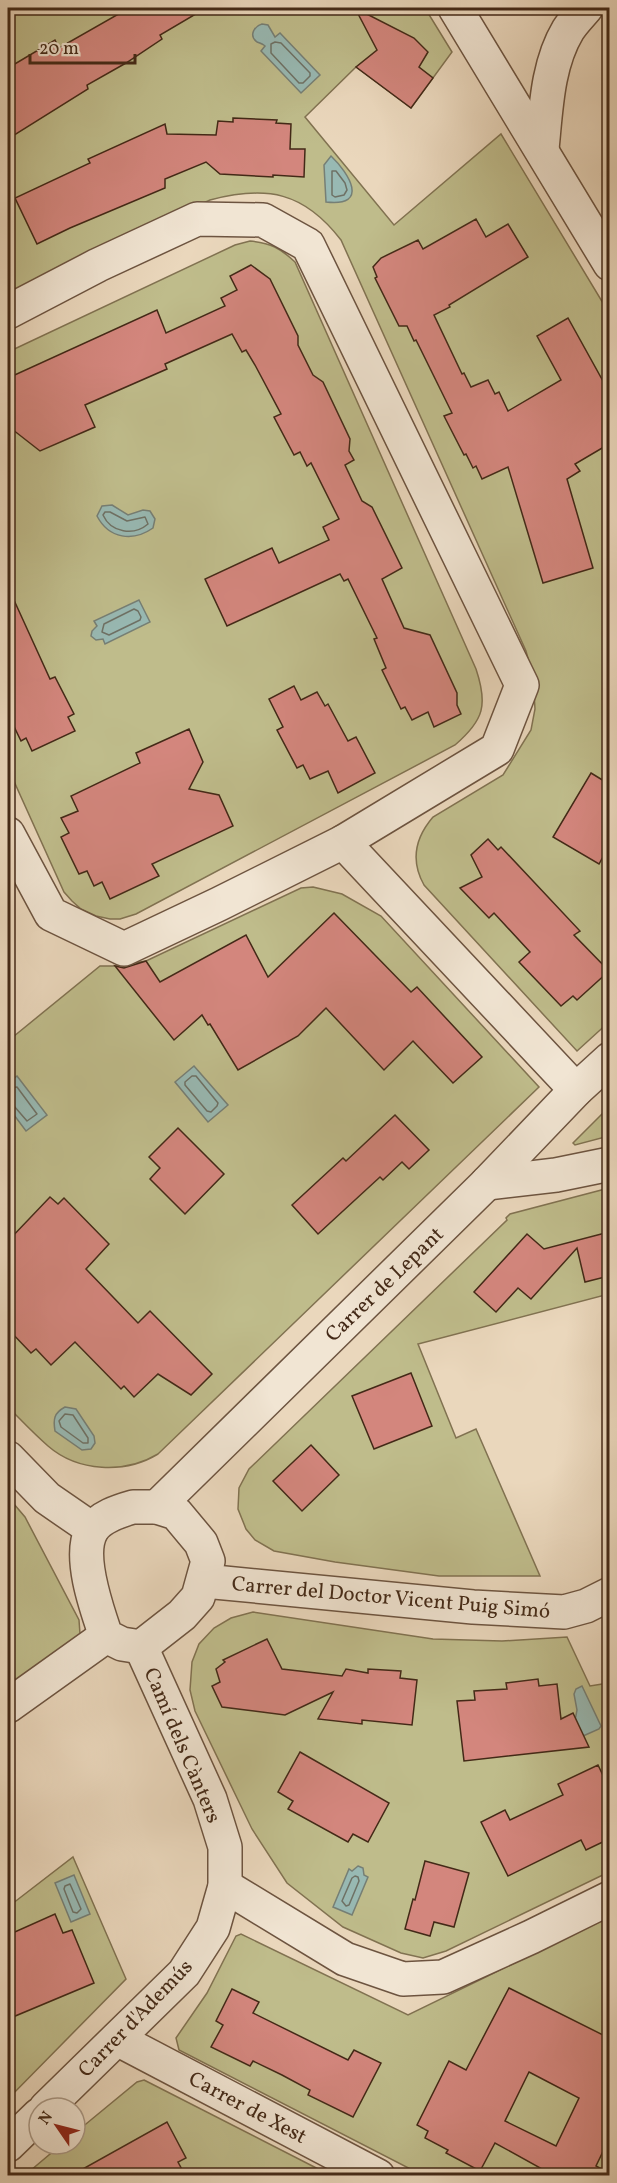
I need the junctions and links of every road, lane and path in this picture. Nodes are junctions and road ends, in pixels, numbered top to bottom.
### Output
1 (455, 8) edge
2 (586, 8) edge
3 (542, 149) junction
4 (609, 264) edge
5 (8, 312) edge
6 (8, 834) edge
7 (343, 842) junction
8 (609, 1059) edge
9 (576, 1090) junction
10 (609, 1164) edge
11 (488, 1183) junction
12 (8, 1458) edge
13 (157, 1507) junction
14 (92, 1529) junction
15 (204, 1581) junction
16 (609, 1594) edge
17 (106, 1636) junction
18 (141, 1647) junction
19 (8, 1706) edge
20 (225, 1886) junction
21 (609, 1898) edge
22 (117, 2039) junction
23 (58, 2096) edge
24 (27, 2127) edge
25 (8, 2145) edge
26 (378, 2175) edge

1 - 3 street
2 - 3 street
3 - 4 street
5 - 7 street
6 - 7 street
7 - 9 street
8 - 9 street, Carrer de Lepant
9 - 11 street, Carrer de Lepant
10 - 11 street
11 - 13 street, Carrer de Lepant
12 - 14 street
13 - 14 street
13 - 15 street
14 - 17 street
15 - 16 street, Carrer del Doctor Vicent Puig Simó
15 - 18 street
17 - 18 street
17 - 19 street
18 - 20 street, Camí dels Cànters
20 - 21 street
20 - 22 street, Carrer d'Ademús
22 - 23 street, Carrer d'Ademús
22 - 26 street, Carrer de Xest
24 - 25 street

